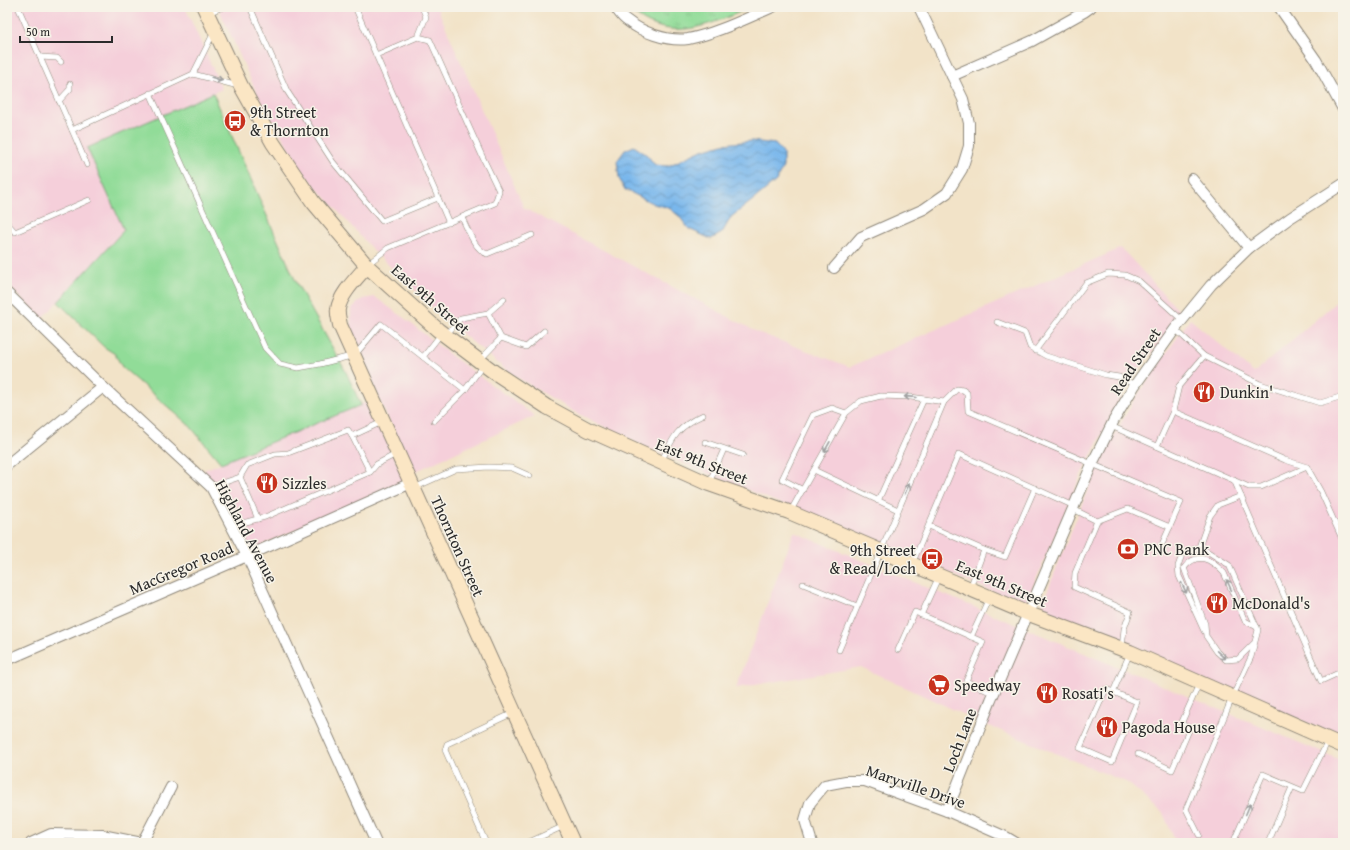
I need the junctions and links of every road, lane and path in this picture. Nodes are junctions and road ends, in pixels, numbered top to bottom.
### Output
1 (18, 7) edge
2 (223, 7) edge
3 (250, 7) edge
4 (355, 7) edge
5 (422, 7) edge
6 (615, 7) edge
7 (773, 7) edge
8 (919, 7) edge
9 (1091, 7) edge
10 (1279, 7) edge
11 (205, 10) edge
12 (214, 31) junction
13 (418, 37) junction
14 (376, 55) junction
15 (40, 57) junction
16 (61, 62) dead end
17 (193, 74) junction
18 (952, 76) junction
19 (70, 84) dead end
20 (240, 86) junction
21 (150, 93) junction
22 (60, 101) junction
23 (1343, 109) edge
24 (72, 130) junction
25 (87, 165) dead end
26 (1192, 179) dead end
27 (1343, 184) edge
28 (438, 198) junction
29 (89, 200) dead end
30 (462, 218) junction
31 (7, 223) edge
32 (449, 223) junction
33 (532, 235) dead end
34 (1249, 248) junction
35 (367, 266) junction
36 (834, 268) dead end
37 (7, 293) edge
38 (504, 299) dead end
39 (488, 313) junction
40 (1182, 320) junction
41 (997, 322) dead end
42 (1175, 329) junction
43 (544, 331) dead end
44 (444, 334) junction
45 (501, 338) junction
46 (1036, 351) junction
47 (354, 355) junction
48 (1204, 356) junction
49 (423, 357) junction
50 (481, 363) junction
51 (1135, 386) junction
52 (103, 387) junction
53 (465, 390) junction
54 (1343, 396) edge
55 (924, 399) junction
56 (944, 402) junction
57 (1173, 411) junction
58 (846, 412) junction
59 (703, 415) dead end
60 (434, 421) dead end
61 (383, 422) junction
62 (1111, 426) junction
63 (352, 436) junction
64 (705, 442) dead end
65 (1157, 446) junction
66 (724, 449) junction
67 (398, 453) junction
68 (743, 455) dead end
69 (661, 463) junction
70 (1092, 464) junction
71 (7, 465) edge
72 (1307, 467) junction
73 (814, 470) junction
74 (370, 472) junction
75 (530, 476) dead end
76 (240, 477) junction
77 (1234, 480) junction
78 (709, 484) junction
79 (412, 486) junction
80 (211, 487) junction
81 (1035, 488) junction
82 (803, 490) junction
83 (1241, 496) junction
84 (878, 501) junction
85 (1074, 507) junction
86 (898, 510) junction
87 (789, 512) junction
88 (258, 519) junction
89 (1097, 521) junction
90 (231, 526) junction
91 (929, 526) junction
92 (1170, 527) junction
93 (1343, 541) edge
94 (1198, 547) junction
95 (984, 550) junction
96 (1159, 550) dead end
97 (881, 551) junction
98 (247, 556) junction
99 (912, 564) junction
100 (939, 576) junction
101 (803, 584) dead end
102 (970, 589) junction
103 (989, 597) junction
104 (857, 606) junction
105 (1029, 614) junction
106 (921, 615) junction
107 (1257, 627) junction
108 (1206, 636) junction
109 (971, 637) junction
110 (1254, 643) junction
111 (839, 650) dead end
112 (898, 650) dead end
113 (1126, 651) junction
114 (7, 660) edge
115 (1343, 671) edge
116 (1200, 683) junction
117 (1113, 692) junction
118 (994, 694) junction
119 (1232, 698) junction
120 (514, 712) junction
121 (1329, 740) junction
122 (1343, 746) edge
123 (1138, 754) dead end
124 (171, 787) dead end
125 (1292, 787) junction
126 (947, 811) junction
127 (565, 825) junction
128 (1198, 835) dead end
129 (31, 843) edge
130 (142, 843) edge
131 (376, 843) edge
132 (486, 843) edge
133 (527, 843) edge
134 (573, 843) edge
135 (812, 843) edge
136 (1016, 843) edge
137 (1233, 843) edge
138 (1268, 843) edge

1 - 15 lane
2 - 11 lane
3 - 28 lane
4 - 14 lane
5 - 13 lane
6 - 7 street
8 - 18 street
9 - 18 street
10 - 23 street
11 - 12 main road, East 9th Street
12 - 17 lane
12 - 20 main road, East 9th Street
13 - 14 lane
13 - 30 lane
14 - 28 lane
15 - 16 lane
15 - 22 lane
17 -> 20 lane
17 - 21 lane
18 - 36 street
19 - 22 lane
20 - 35 main road, East 9th Street
21 - 24 lane
21 - 47 lane
22 - 24 lane
24 - 25 lane
26 - 34 street
27 - 34 street, Read Street
28 - 32 lane
29 - 31 lane
30 - 32 lane
30 - 33 lane
32 - 35 lane
34 - 40 street, Read Street
35 - 44 main road, East 9th Street
35 - 47 main road, Thornton Street
37 - 52 street, Highland Avenue
38 - 39 lane
39 - 44 lane
39 - 45 lane
40 - 42 street, Read Street
40 - 46 lane
41 - 46 lane
42 - 48 lane
42 - 51 street, Read Street
43 - 45 lane
44 - 49 lane
44 - 50 main road, East 9th Street
45 - 50 lane
46 - 51 lane
47 - 49 lane
47 - 61 main road, Thornton Street
48 - 54 lane
48 - 57 lane
49 - 53 lane
50 - 53 lane
50 - 69 main road, East 9th Street
51 - 62 street, Read Street
52 - 71 street
52 - 80 street, Highland Avenue
53 - 60 lane
55 - 56 lane
55 -> 58 lane
55 - 84 lane
56 - 70 lane
86 -> 56 lane
57 - 65 lane
57 - 72 lane
58 -> 73 lane
58 - 82 lane
59 - 69 lane
61 - 63 lane
61 - 67 main road, Thornton Street
62 - 65 lane
62 - 70 street, Read Street
63 - 74 lane
63 - 76 lane
64 - 66 lane
65 - 77 lane
66 - 68 lane
66 - 78 lane
67 - 74 lane
67 - 79 main road, Thornton Street
69 - 78 main road, East 9th Street
70 - 85 street, Read Street
70 - 92 lane
72 - 77 lane
72 - 93 lane
73 - 82 lane
73 - 84 lane
74 - 88 lane
75 - 79 lane
76 - 80 lane
76 - 88 lane
77 - 83 lane
78 - 87 main road, East 9th Street
79 - 98 street, MacGregor Road
79 - 120 main road, Thornton Street
80 - 90 street, Highland Avenue
81 - 85 lane
81 - 91 lane
81 - 95 lane
82 - 87 lane
83 - 94 lane
83 - 115 lane
84 - 86 lane
85 - 89 lane
85 - 105 street, Read Street
86 - 97 lane
87 - 97 main road, East 9th Street
88 - 90 lane
89 - 92 lane
89 - 113 lane
90 - 98 street, Highland Avenue
91 - 95 lane
91 - 99 lane
92 - 96 lane
94 - 107 lane
94 -> 108 lane
95 - 102 lane
97 - 99 main road, East 9th Street
97 - 104 lane
98 - 114 street, MacGregor Road
98 - 131 street, Highland Avenue
99 - 100 main road, East 9th Street
100 - 102 main road, East 9th Street
100 - 106 lane
101 - 104 lane
102 - 103 main road, East 9th Street
103 - 105 main road, East 9th Street
103 - 109 lane
104 - 111 lane
105 - 113 main road, East 9th Street
105 - 118 street, Loch Lane
106 - 109 lane
106 - 112 lane
107 -> 108 lane
107 - 110 lane
108 -> 110 lane
109 - 118 lane
110 - 119 lane
113 - 116 main road, East 9th Street
113 - 117 lane
116 - 119 main road, East 9th Street
116 - 123 lane
117 - 117 lane
118 - 126 street, Loch Lane
119 - 121 main road, East 9th Street
119 - 128 lane
120 - 127 main road, Thornton Street
120 - 132 lane
121 - 122 main road, East 9th Street
121 - 125 lane
124 - 130 street
137 -> 125 lane
125 - 138 lane
126 - 135 street, Maryville Drive
126 - 136 street, Maryville Drive
127 - 133 lane
127 - 134 main road, Thornton Street
129 - 130 street

